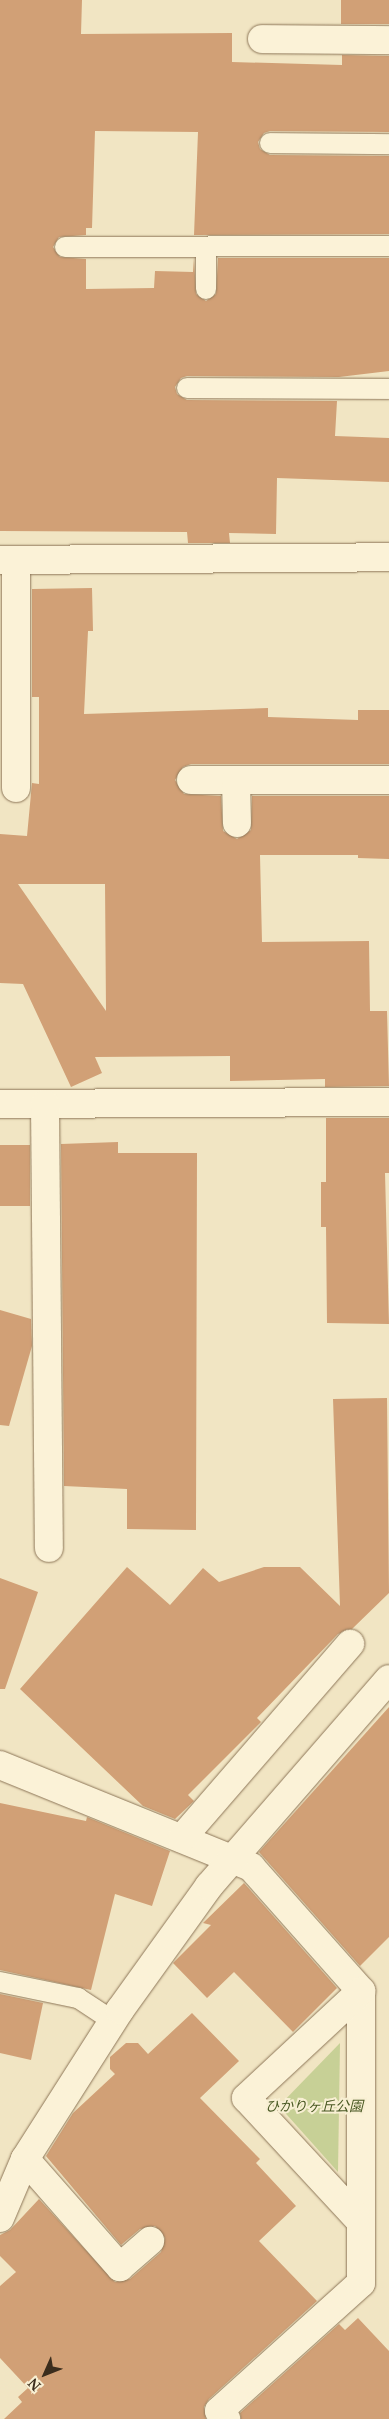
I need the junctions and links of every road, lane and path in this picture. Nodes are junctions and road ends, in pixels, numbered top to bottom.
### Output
1 (262, 39) dead end
2 (389, 40) edge
3 (270, 143) dead end
4 (389, 144) edge
5 (389, 246) edge
6 (65, 247) dead end
7 (206, 247) junction
8 (206, 289) dead end
9 (188, 388) dead end
10 (389, 389) edge
11 (389, 557) edge
12 (8, 560) edge
13 (8, 749) edge
14 (191, 780) dead end
15 (236, 780) junction
16 (389, 780) edge
17 (16, 788) dead end
18 (237, 822) dead end
19 (389, 1102) edge
20 (0, 1104) edge
21 (45, 1104) junction
22 (49, 1548) dead end
23 (350, 1644) dead end
24 (389, 1679) edge
25 (0, 1765) edge
26 (208, 1849) junction
27 (0, 1982) edge
28 (361, 1991) junction
29 (109, 2019) junction
30 (11, 2171) edge
31 (0, 2218) edge
32 (361, 2222) junction
33 (150, 2241) dead end
34 (226, 2419) edge

1 - 2 street
3 - 4 lane
5 - 7 lane
6 - 7 lane
7 - 8 lane
9 - 10 lane
11 - 12 street
12 - 13 street
13 - 17 street
14 - 15 street
15 - 16 street
15 - 18 street
19 - 21 street
20 - 21 street
21 - 22 street
23 - 26 street
24 - 26 street
25 - 26 street
26 - 28 street
26 - 29 street
27 - 29 lane
28 - 32 street
28 - 32 street
29 - 30 street
30 - 31 street
30 - 33 street
32 - 34 street

